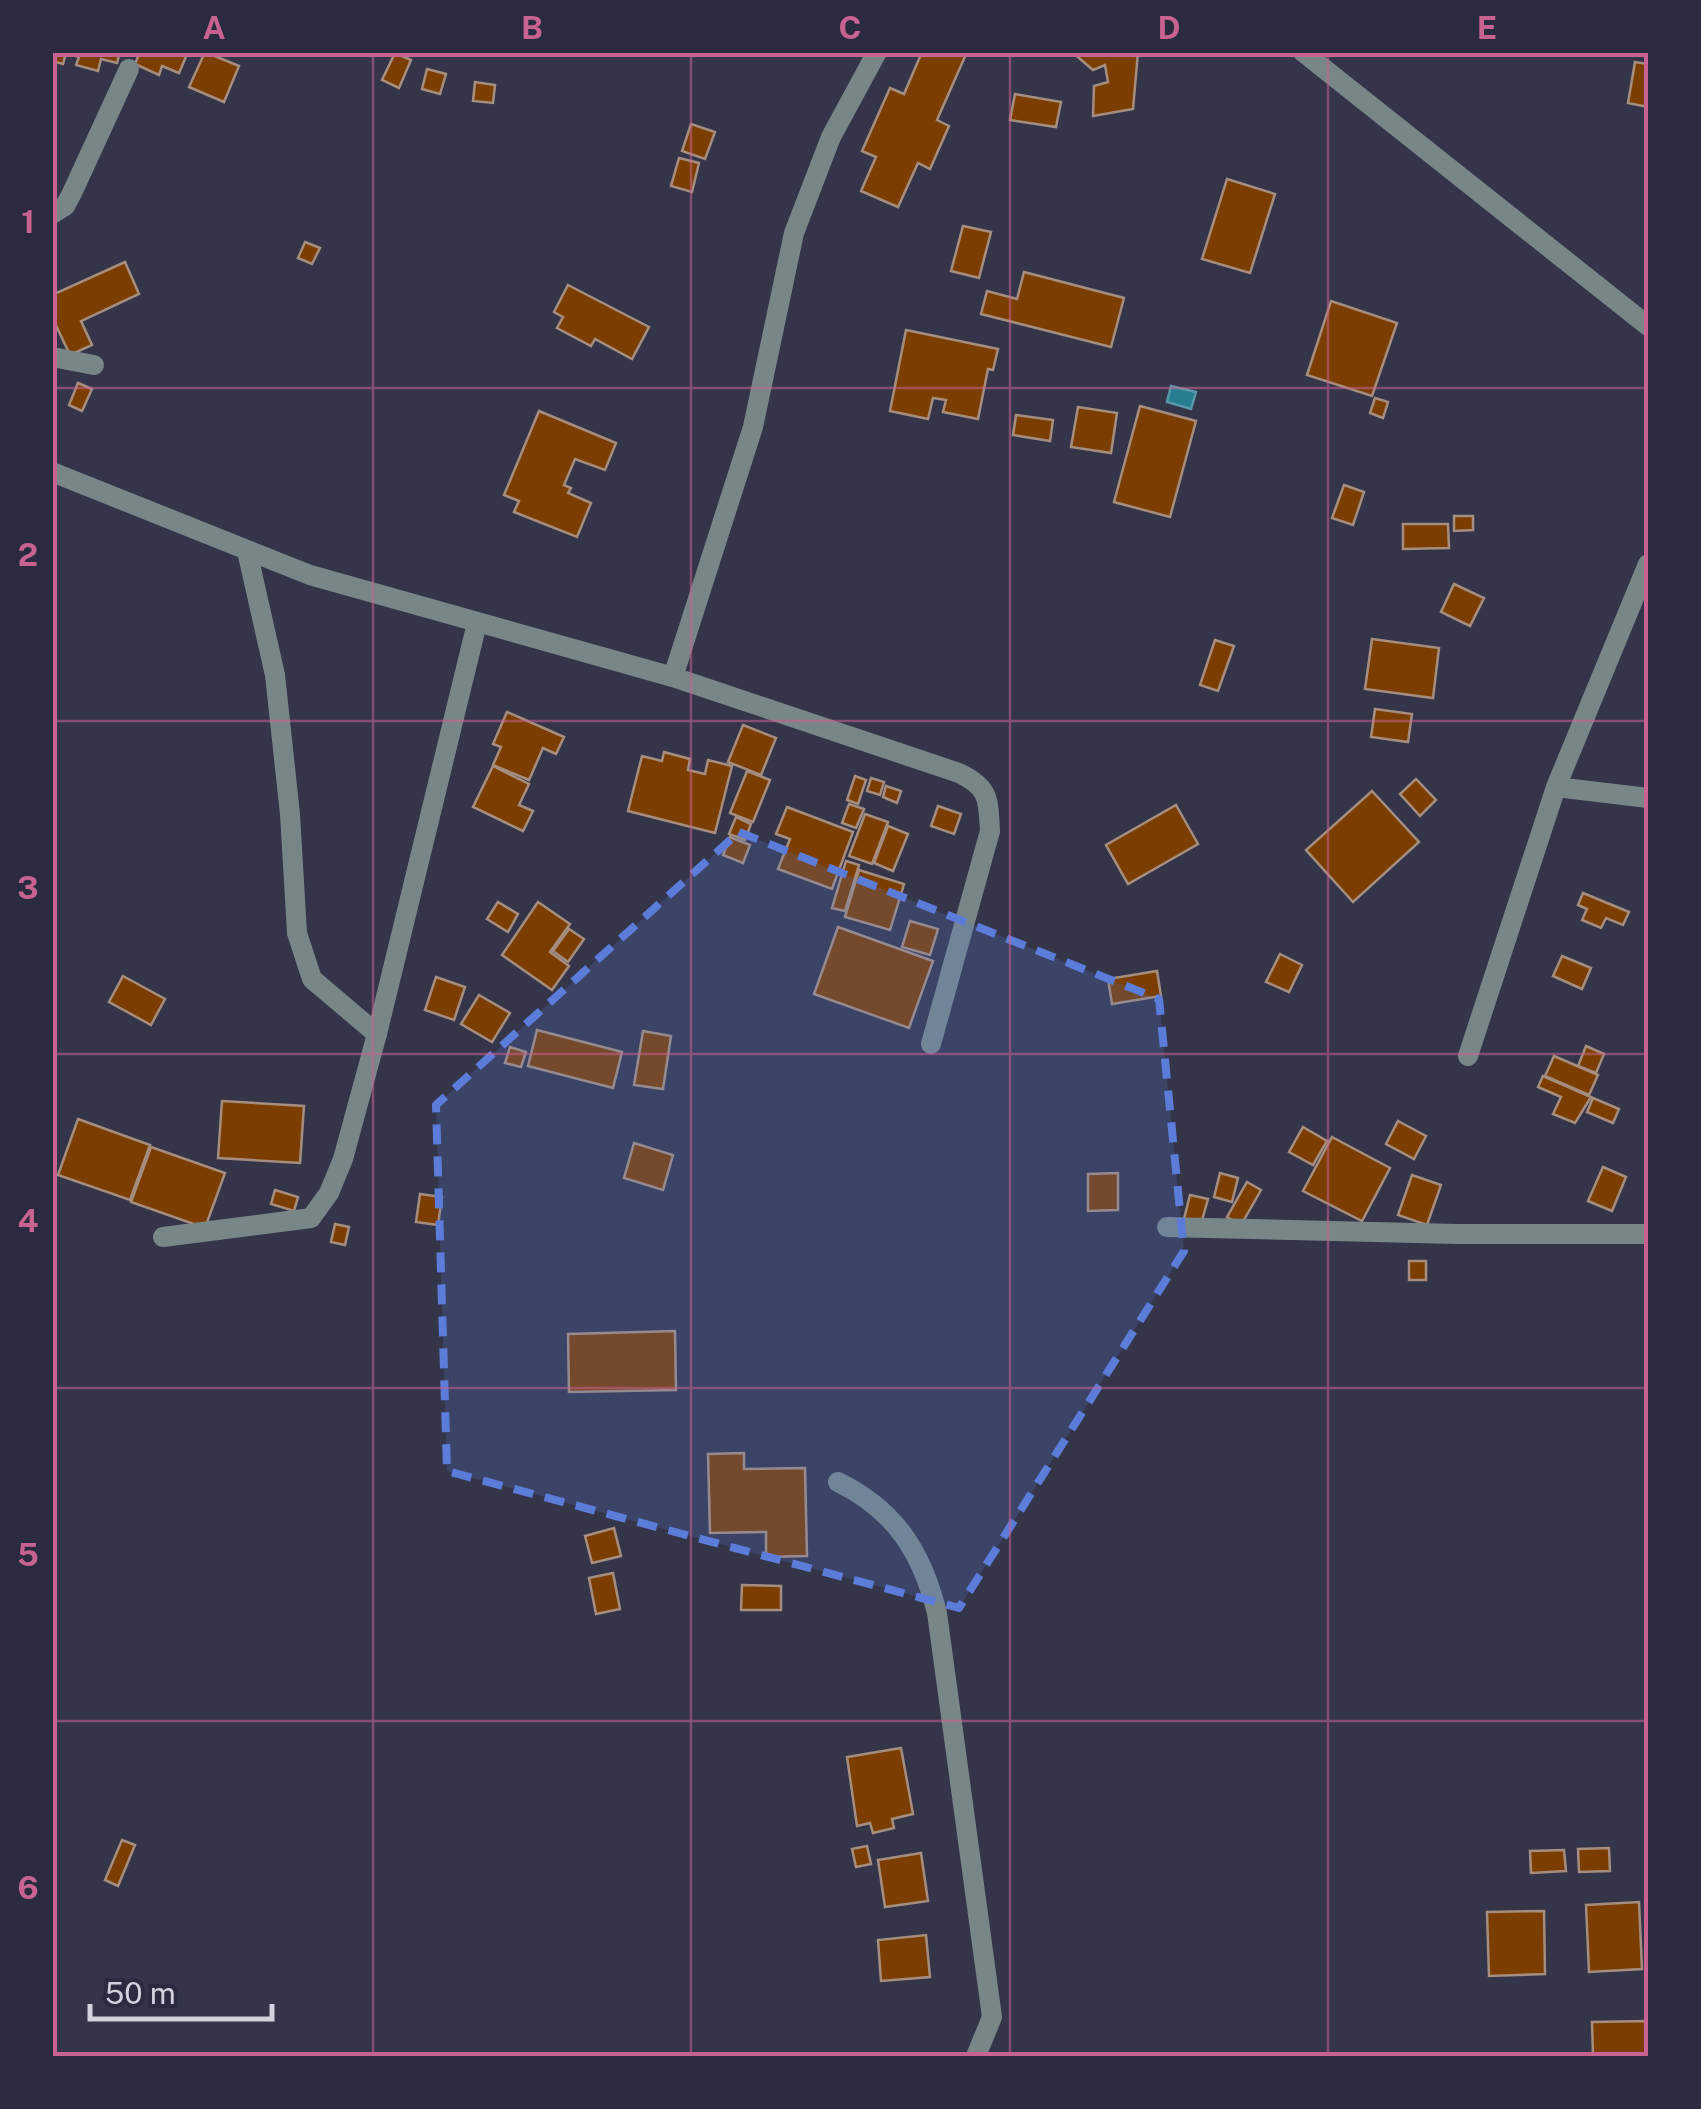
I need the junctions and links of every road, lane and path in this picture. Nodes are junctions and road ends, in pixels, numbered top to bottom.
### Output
1 (877, 52) edge
2 (1303, 52) edge
3 (129, 69) dead end
4 (52, 214) edge
5 (1648, 326) edge
6 (52, 357) edge
7 (94, 364) dead end
8 (52, 472) edge
9 (247, 551) junction
10 (1648, 564) edge
11 (477, 623) junction
12 (672, 677) junction
13 (1556, 787) junction
14 (1648, 798) edge
15 (377, 1034) junction
16 (931, 1044) dead end
17 (1468, 1056) dead end
18 (1168, 1227) dead end
19 (1648, 1234) edge
20 (163, 1237) dead end
21 (838, 1482) dead end
22 (976, 2056) edge

1 - 12 street
2 - 5 street
3 - 4 street
6 - 7 street
8 - 9 street
9 - 11 street
9 - 15 street
10 - 13 street
11 - 12 street
11 - 15 street
12 - 16 street
13 - 14 street
13 - 17 street
15 - 20 street
18 - 19 street
21 - 22 street

